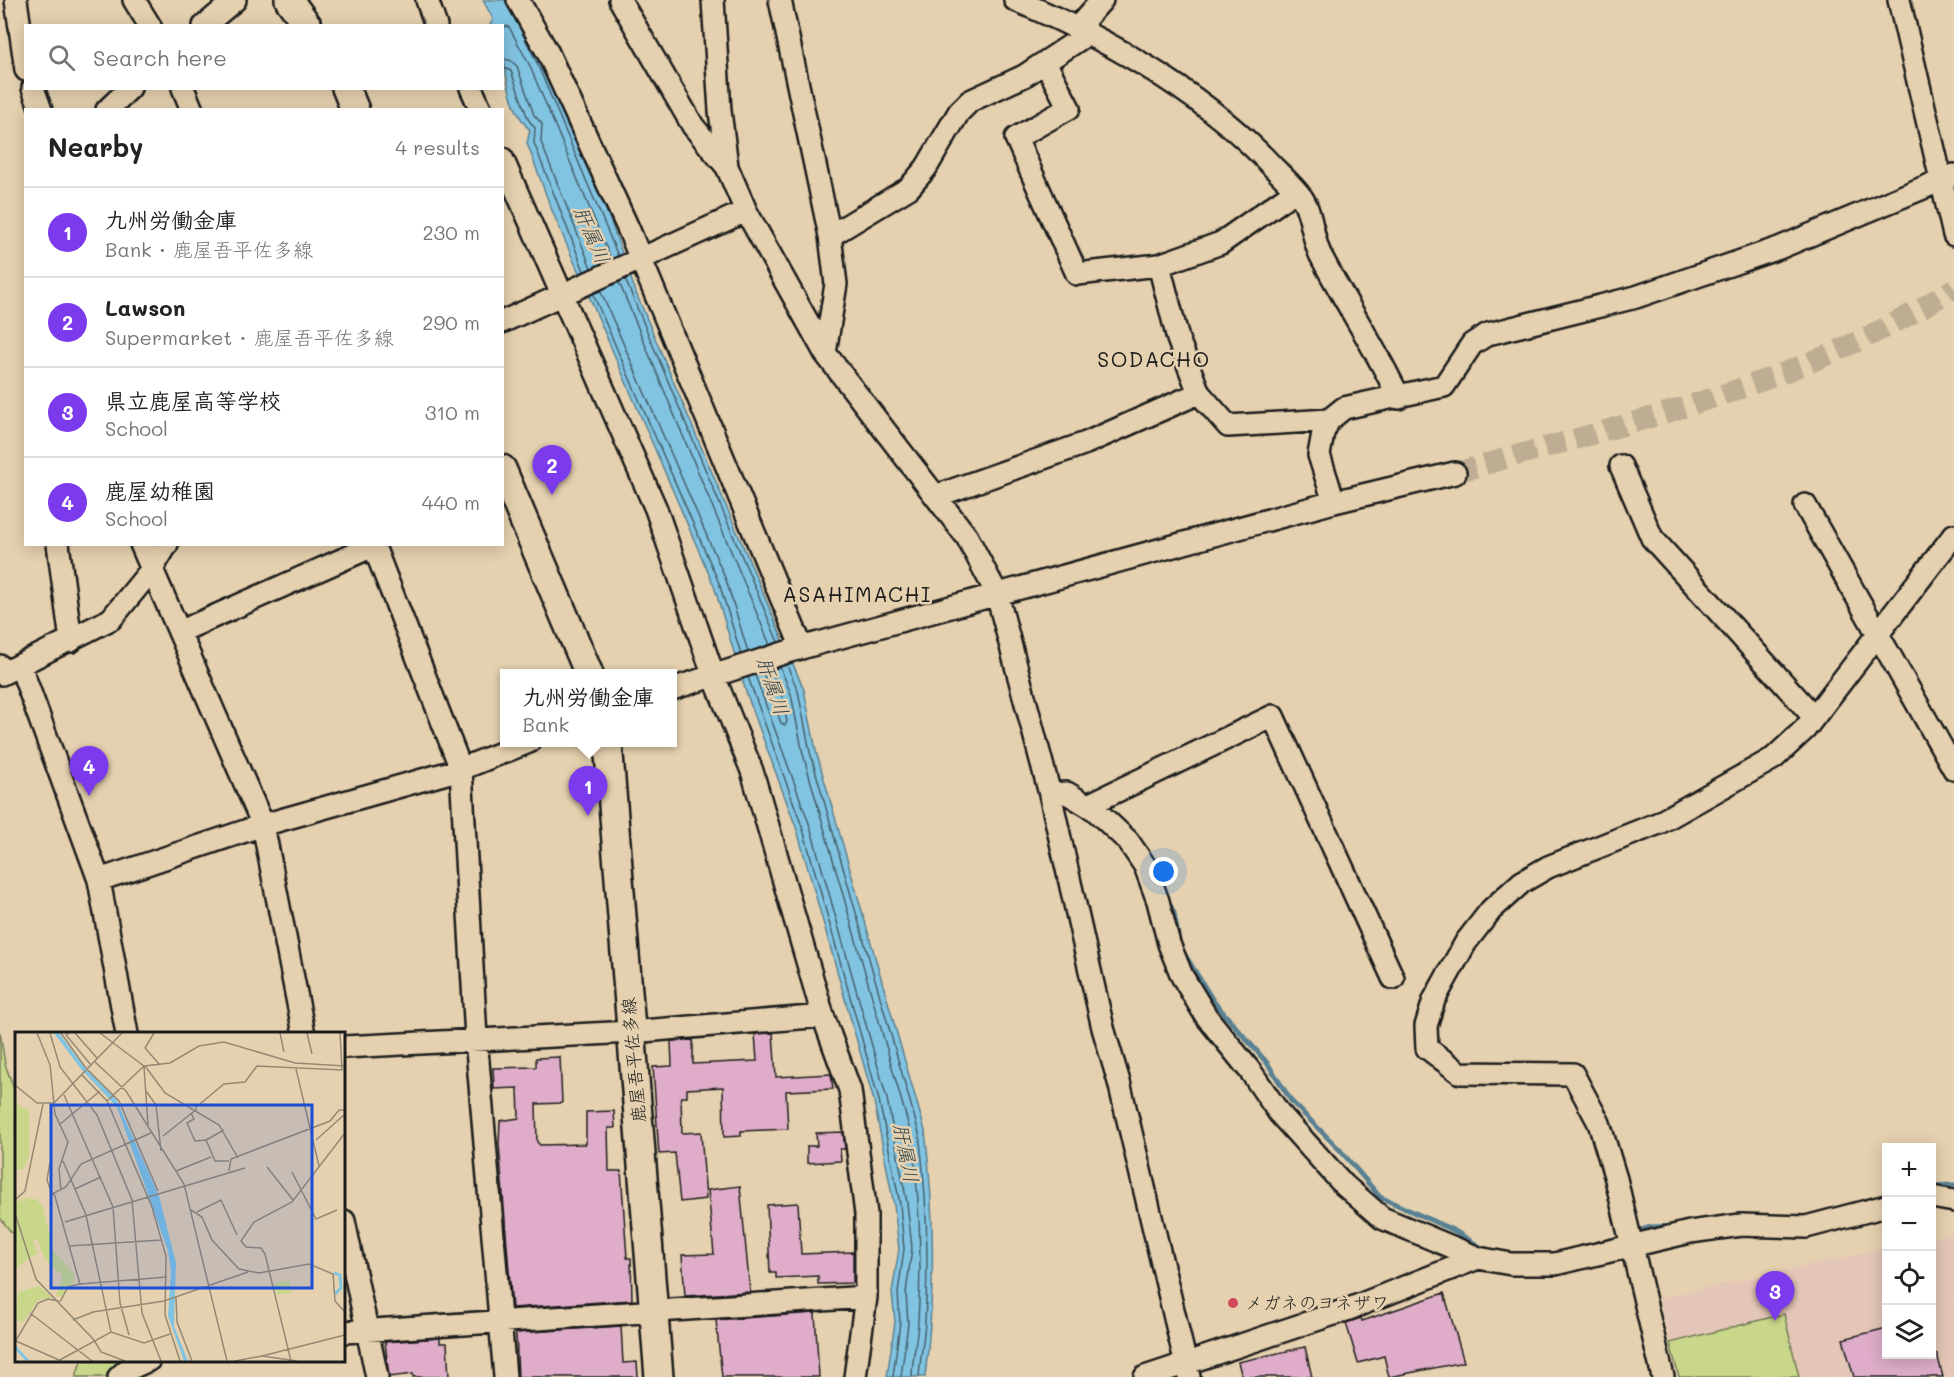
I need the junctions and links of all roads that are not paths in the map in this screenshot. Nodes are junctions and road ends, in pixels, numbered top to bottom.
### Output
1 (16, 0) edge
2 (134, 0) edge
3 (235, 0) edge
4 (289, 0) edge
5 (427, 0) edge
6 (518, 0) edge
7 (620, 0) edge
8 (713, 0) edge
9 (780, 0) edge
10 (1016, 0) edge
11 (1102, 0) edge
12 (1899, 0) edge
13 (149, 24) edge
14 (206, 24) edge
15 (307, 24) edge
16 (435, 24) edge
17 (1083, 30) junction
18 (24, 56) edge
19 (1044, 63) junction
20 (34, 90) edge
21 (128, 90) edge
22 (184, 90) edge
23 (347, 90) edge
24 (472, 90) edge
25 (40, 108) edge
26 (109, 108) edge
27 (191, 108) edge
28 (354, 108) edge
29 (480, 108) edge
30 (504, 162) edge
31 (727, 167) junction
32 (1947, 178) edge
33 (1295, 191) junction
34 (746, 211) junction
35 (1954, 235) edge
36 (830, 236) junction
37 (638, 262) junction
38 (1159, 265) junction
39 (567, 294) junction
40 (504, 321) edge
41 (825, 353) junction
42 (1199, 393) junction
43 (1399, 398) junction
44 (1329, 420) junction
45 (1621, 466) dead end
46 (1455, 473) tunnel mouth
47 (504, 474) edge
48 (936, 496) junction
49 (1334, 502) junction
50 (1805, 506) dead end
51 (1954, 535) edge
52 (58, 546) edge
53 (142, 546) edge
54 (166, 546) edge
55 (371, 546) edge
56 (373, 546) edge
57 (152, 569) junction
58 (997, 594) junction
59 (179, 632) junction
60 (1878, 634) junction
61 (71, 641) junction
62 (796, 650) junction
63 (10, 666) edge
64 (587, 669) edge
65 (717, 672) junction
66 (677, 687) edge
67 (1814, 717) junction
68 (517, 747) edge
69 (608, 747) edge
70 (462, 769) junction
71 (1954, 769) edge
72 (1050, 794) junction
73 (1088, 806) junction
74 (263, 825) junction
75 (99, 880) junction
76 (1393, 978) dead end
77 (823, 1016) junction
78 (128, 1032) edge
79 (304, 1032) edge
80 (631, 1032) junction
81 (476, 1038) junction
82 (345, 1047) edge
83 (1936, 1198) edge
84 (1954, 1201) edge
85 (1882, 1207) edge
86 (345, 1226) edge
87 (1630, 1245) junction
88 (1478, 1258) junction
89 (866, 1297) junction
90 (654, 1311) junction
91 (501, 1322) junction
92 (366, 1329) junction
93 (345, 1332) edge
94 (145, 1362) edge
95 (1187, 1371) edge
96 (119, 1377) edge
97 (377, 1377) edge
98 (505, 1377) edge
99 (660, 1377) edge
100 (855, 1377) edge
101 (1145, 1377) edge
102 (1663, 1377) edge

1 - 18 street
2 - 13 street
3 - 14 street
4 - 15 main road
5 - 16 street
6 - 37 street
7 - 31 street
8 - 31 street
9 - 36 street
10 - 17 street
11 - 17 street
12 - 32 street
17 - 19 street
17 - 33 street
19 - 36 street
19 - 38 street
20 - 25 street
21 - 26 street
22 - 27 street
23 - 28 main road
24 - 29 street
30 - 39 street
31 - 34 street
32 - 35 street
32 - 43 street
33 - 38 street
33 - 43 street
34 - 37 street
34 - 41 street
36 - 41 street
37 - 39 street
37 - 62 street
38 - 42 street
39 - 40 street
39 - 65 street
41 - 48 street
42 - 44 street
42 - 48 street
43 - 44 street
44 - 49 street
45 - 67 street
46 - 49 street
47 - 64 main road
48 - 58 street
49 - 58 street
50 - 60 street
51 - 60 street
52 - 61 street
53 - 57 street
54 - 57 street
55 - 59 street
56 - 70 street
57 - 59 street
57 - 61 street
58 - 62 street
58 - 72 street
59 - 74 street
60 - 67 street
60 - 71 street
61 - 63 street
62 - 65 street
63 - 75 street
65 - 66 street
65 - 77 street
67 - 87 street
68 - 70 street
69 - 80 main road, 鹿屋吾平佐多線
70 - 74 street
70 - 81 street
72 - 73 street
72 - 95 street
73 - 76 street
73 - 88 street
74 - 75 street
74 - 79 street
75 - 78 street
77 - 80 street
77 - 89 street
80 - 81 street
80 - 90 main road, 鹿屋吾平佐多線
81 - 82 street
81 - 91 street
83 - 84 street
85 - 87 street
86 - 92 street
87 - 88 street
87 - 102 street
88 - 95 street
89 - 90 street
89 - 100 street
90 - 91 street
90 - 99 main road, 鹿屋吾平佐多線
91 - 92 street
91 - 98 street
92 - 93 street
92 - 97 street
94 - 96 street
95 - 101 street

